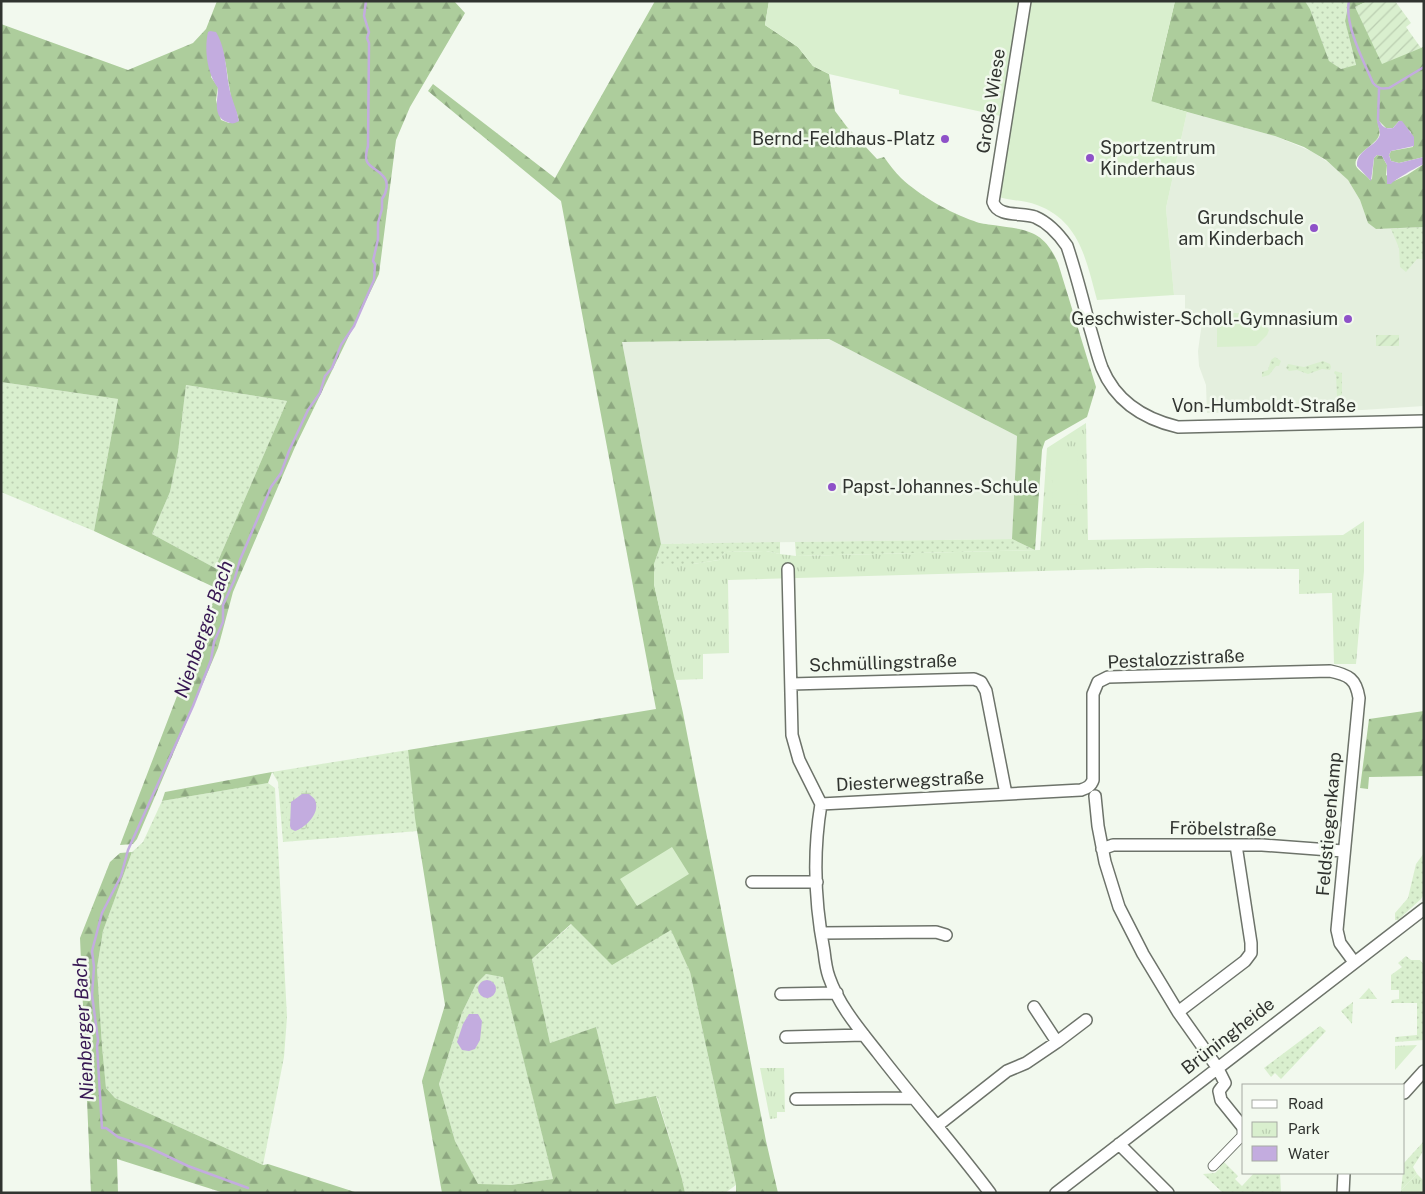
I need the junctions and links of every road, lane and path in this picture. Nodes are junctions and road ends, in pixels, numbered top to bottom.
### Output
1 (1026, 1) edge
2 (994, 206) joint
3 (1424, 421) edge
4 (788, 569) dead end
5 (791, 684) junction
6 (1357, 685) joint
7 (1091, 785) joint
8 (1006, 794) junction
9 (1095, 796) dead end
10 (821, 804) junction
11 (1236, 845) junction
12 (1102, 849) junction
13 (1344, 851) junction
14 (752, 882) dead end
15 (817, 882) junction
16 (1424, 909) edge
17 (820, 934) junction
18 (946, 935) dead end
19 (1354, 962) junction
20 (837, 993) junction
21 (781, 994) dead end
22 (1034, 1006) dead end
23 (1178, 1012) junction
24 (1086, 1020) dead end
25 (864, 1035) junction
26 (786, 1037) dead end
27 (1057, 1042) junction
28 (1217, 1067) junction
29 (1424, 1071) edge
30 (1405, 1092) edge
31 (913, 1098) junction
32 (796, 1099) dead end
33 (937, 1126) junction
34 (1242, 1126) joint
35 (1119, 1144) junction
36 (1213, 1166) dead end
37 (1344, 1174) edge
38 (990, 1193) edge
39 (1056, 1193) edge
40 (1168, 1193) edge
41 (1343, 1193) edge

1 - 2 street, Große Wiese
2 - 3 street, Von-Humboldt-Straße
4 - 5 street, Diesterwegstraße
5 - 8 street, Schmüllingstraße
5 - 10 street, Diesterwegstraße
6 - 7 street, Pestalozzistraße
6 - 13 street, Feldstiegenkamp
7 - 8 street, Diesterwegstraße
8 - 10 street, Diesterwegstraße
9 - 12 street
10 - 15 street
11 - 12 street, Fröbelstraße
11 - 13 street, Fröbelstraße
11 - 23 street
12 - 23 street
13 - 19 street, Feldstiegenkamp
14 - 15 street
15 - 17 street
16 - 19 street, Brüningheide
17 - 18 street
17 - 20 street
19 - 28 street, Brüningheide
20 - 21 street
20 - 25 street
22 - 27 street
23 - 28 street
24 - 27 street
25 - 26 street
25 - 31 street
27 - 33 street
28 - 34 street
28 - 35 street, Brüningheide
29 - 30 street
31 - 32 street
31 - 33 street
33 - 38 street
34 - 36 street
35 - 39 street, Brüningheide
35 - 40 street
37 - 41 street

